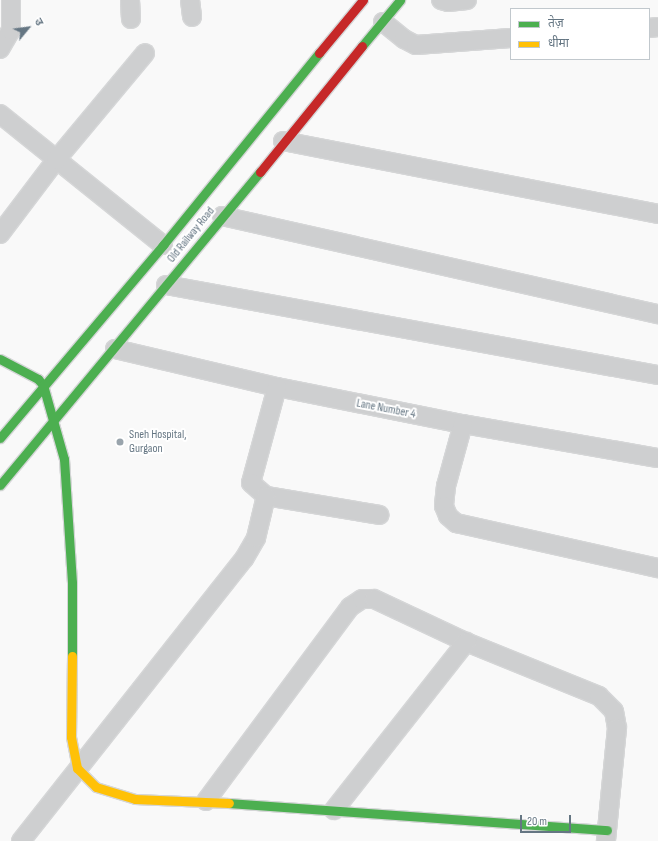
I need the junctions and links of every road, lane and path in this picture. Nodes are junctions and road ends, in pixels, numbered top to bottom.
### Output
1 (11, 0) edge
2 (130, 0) edge
3 (363, 0) edge
4 (400, 0) edge
5 (442, 0) edge
6 (467, 0) edge
7 (130, 19) dead end
8 (383, 22) junction
9 (510, 38) edge
10 (0, 49) edge
11 (145, 53) dead end
12 (0, 114) edge
13 (283, 141) junction
14 (56, 160) junction
15 (658, 214) edge
16 (222, 216) junction
17 (0, 234) edge
18 (163, 245) junction
19 (166, 285) junction
20 (658, 314) edge
21 (115, 349) junction
22 (0, 359) edge
23 (658, 375) edge
24 (43, 385) junction
25 (277, 387) junction
26 (54, 419) junction
27 (463, 424) junction
28 (0, 438) edge
29 (658, 458) edge
30 (0, 485) edge
31 (266, 496) junction
32 (379, 515) dead end
33 (658, 568) edge
34 (466, 642) junction
35 (77, 768) junction
36 (206, 801) junction
37 (334, 810) junction
38 (607, 836) edge
39 (20, 841) edge

1 - 10 street
2 - 7 street
3 - 18 main road, Old Railway Road
4 - 8 main road, Old Railway Road
5 - 6 street
8 - 9 street
8 - 13 main road, Old Railway Road
11 - 14 street
12 - 14 street
13 - 15 street
13 - 16 main road, Old Railway Road
14 - 17 street
14 - 18 street
16 - 19 main road, Old Railway Road
16 - 20 street
18 - 24 main road, Old Railway Road
19 - 21 main road, Old Railway Road
19 - 23 street
21 - 25 street, Lane Number 4
21 - 26 main road, Old Railway Road
22 - 24 main road
24 - 26 main road
24 - 28 main road, Old Railway Road
25 - 27 street, Lane Number 4
25 - 31 street
26 - 30 main road, Old Railway Road
26 - 35 main road
27 - 29 street, Lane Number 4
27 - 33 street
31 - 32 street
31 - 35 street
34 - 36 street
34 - 37 street
34 - 38 street
35 - 36 main road
35 - 39 street
36 - 37 main road
37 - 38 main road

